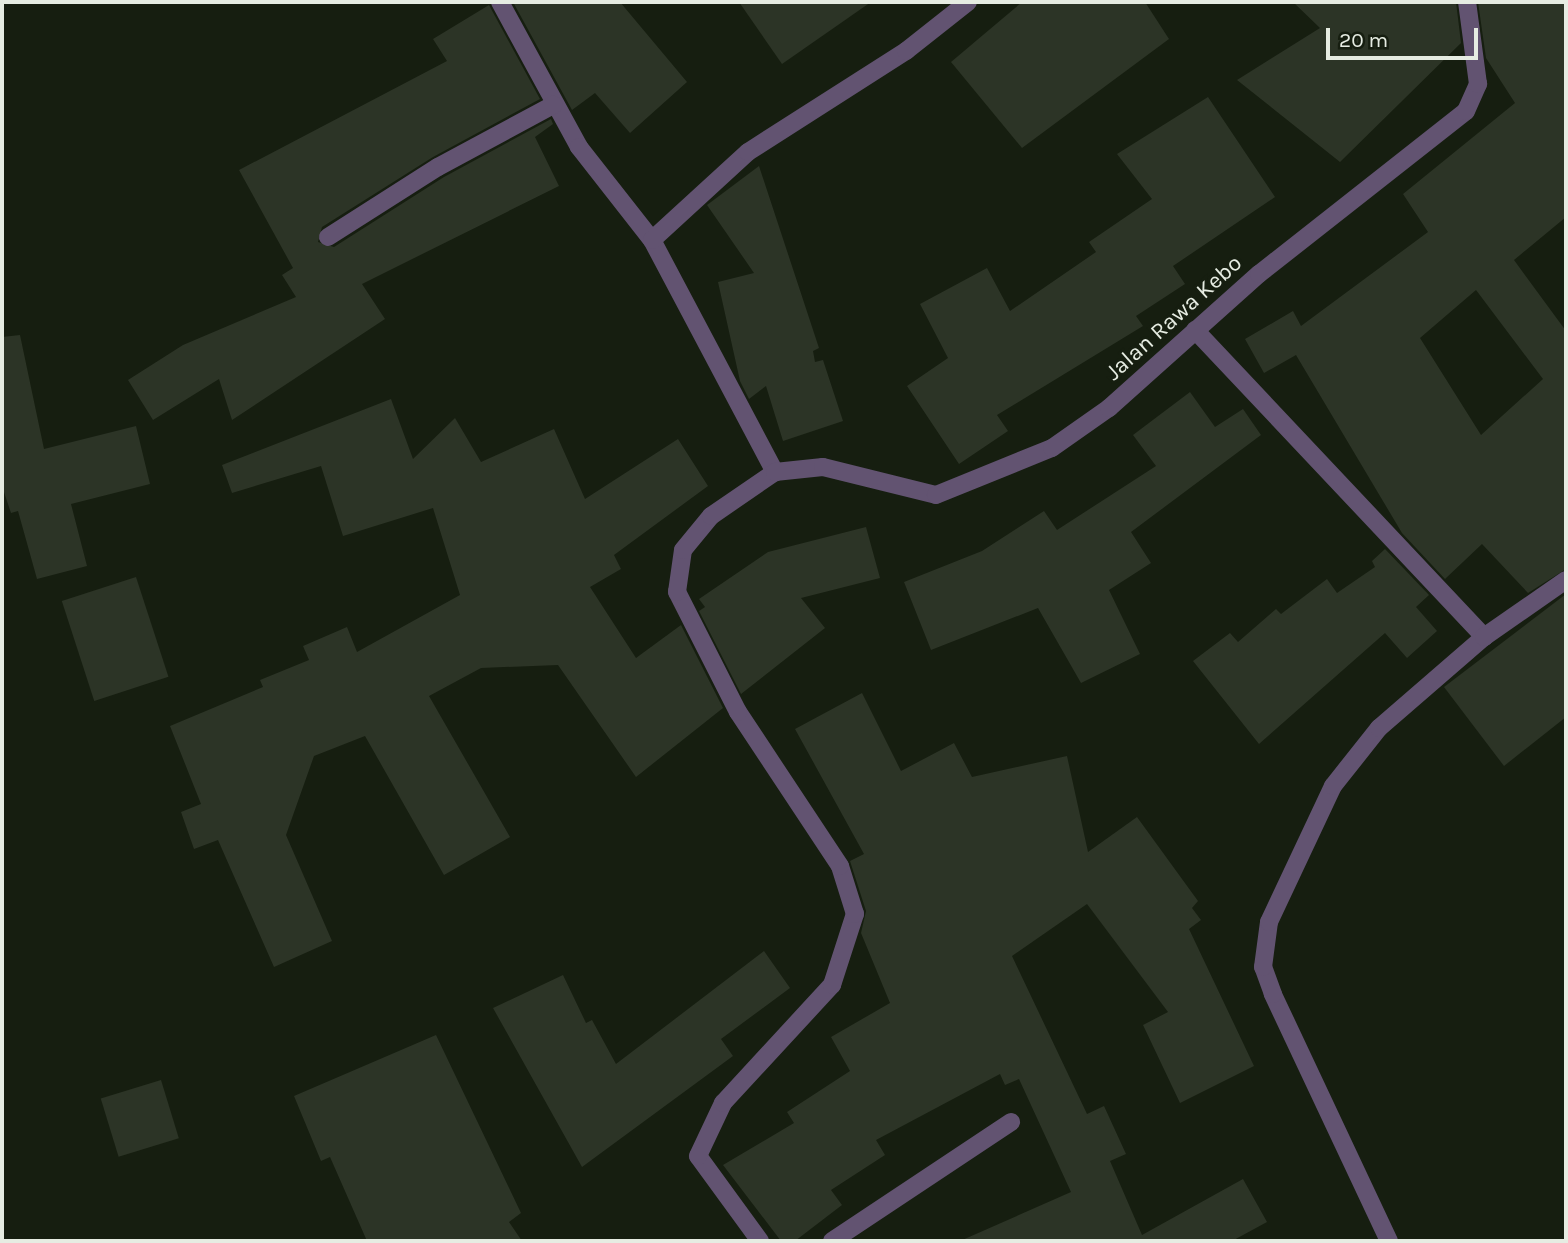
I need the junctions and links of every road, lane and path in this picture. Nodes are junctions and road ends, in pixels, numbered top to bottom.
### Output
1 (500, 2) edge
2 (968, 2) edge
3 (1467, 2) edge
4 (553, 105) junction
5 (328, 237) dead end
6 (652, 240) junction
7 (1195, 330) junction
8 (775, 472) junction
9 (1566, 580) edge
10 (1484, 637) junction
11 (1011, 1122) dead end
12 (760, 1241) edge
13 (832, 1241) edge
14 (1389, 1241) edge

1 - 4 street
2 - 6 street
3 - 7 street, Jalan Rawa Kebo
4 - 5 street
4 - 6 street
6 - 8 street
7 - 8 street, Jalan Rawa Kebo
7 - 10 street
8 - 12 street
9 - 10 street
10 - 14 street
11 - 13 street

